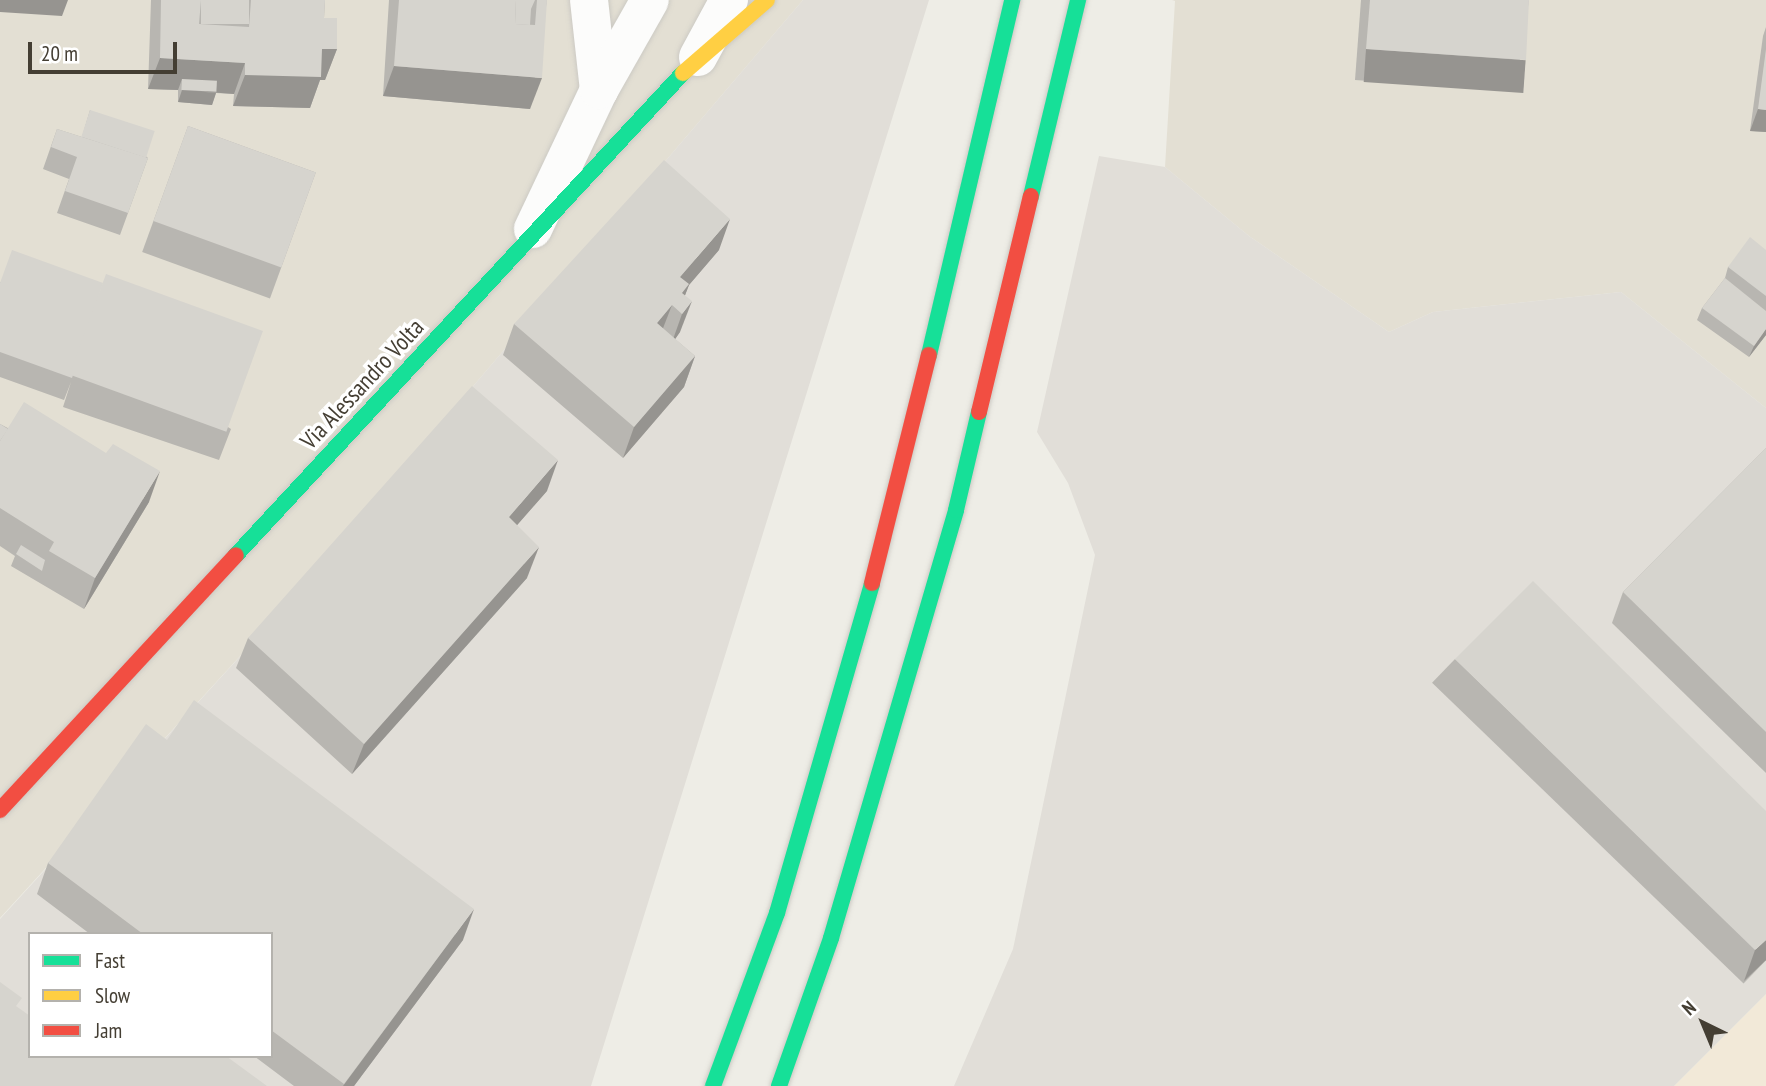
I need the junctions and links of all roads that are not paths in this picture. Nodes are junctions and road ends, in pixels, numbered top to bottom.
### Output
1 (589, 0) edge
2 (650, 0) edge
3 (729, 0) edge
4 (766, 0) edge
5 (1012, 0) edge
6 (1078, 0) edge
7 (698, 57) junction
8 (599, 90) junction
9 (530, 236) junction
10 (0, 810) edge
11 (713, 1086) edge
12 (779, 1086) edge

1 - 8 street
2 - 8 street
3 - 7 street
4 - 7 main road, Via Alessandro Volta
5 - 11 main road
6 - 12 main road
7 - 9 main road, Via Alessandro Volta
8 - 9 street
9 - 10 main road, Via Alessandro Volta

